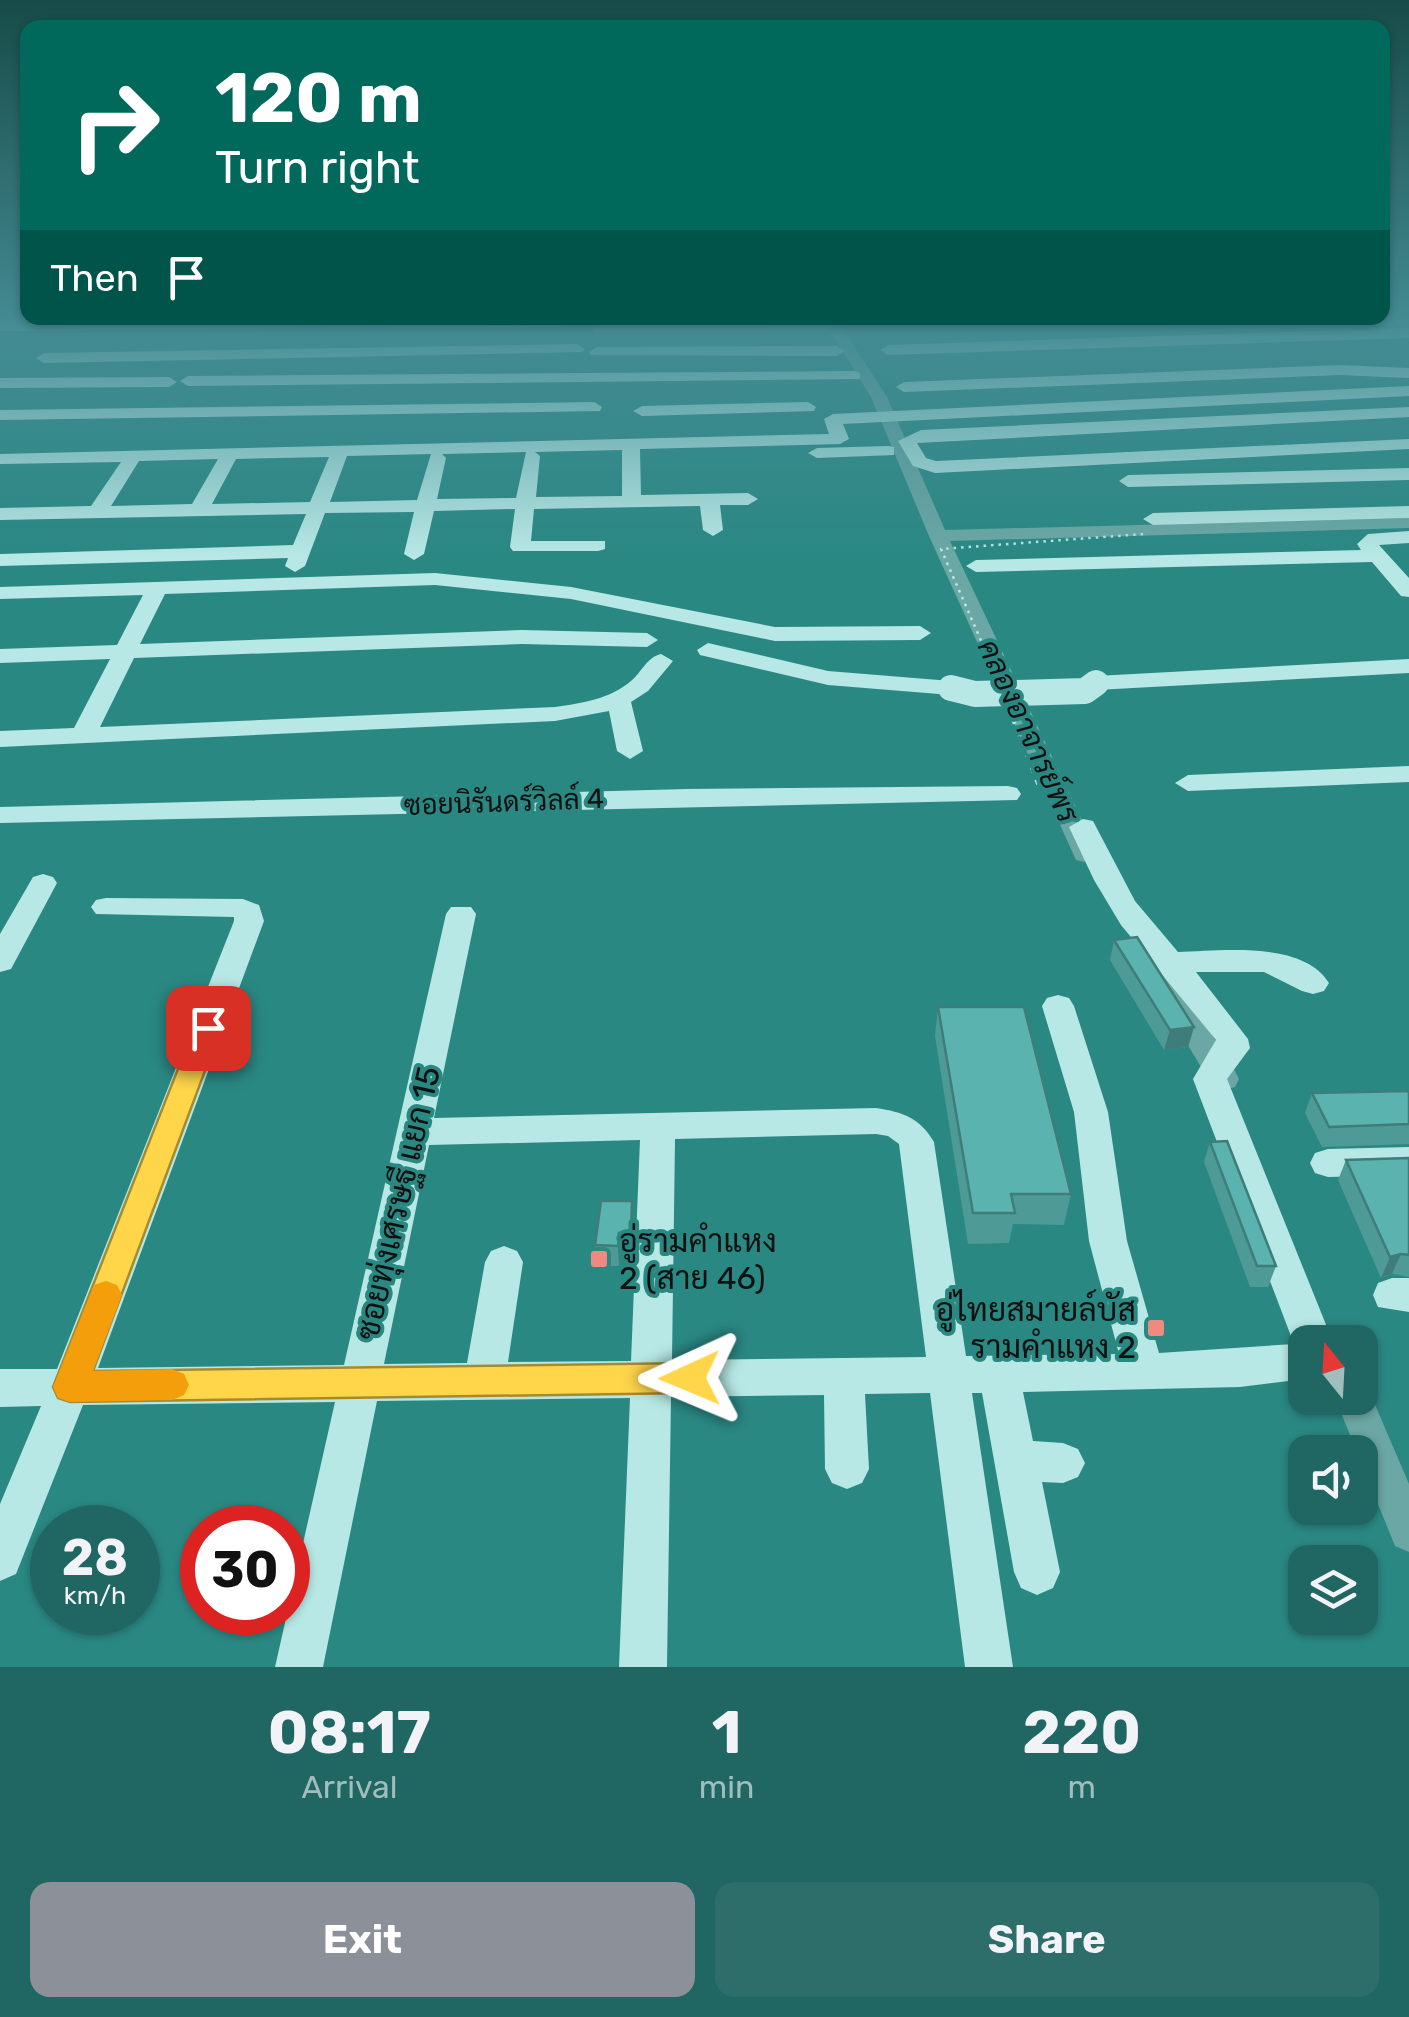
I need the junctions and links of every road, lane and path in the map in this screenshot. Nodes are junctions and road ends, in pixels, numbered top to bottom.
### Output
1 (108, 400) edge
2 (24, 401) dead end
3 (104, 401) edge
4 (110, 401) edge
5 (825, 401) edge
6 (831, 401) edge
7 (1216, 401) edge
8 (730, 402) junction
9 (554, 407) junction
10 (594, 407) dead end
11 (808, 407) dead end
12 (466, 409) junction
13 (375, 411) junction
14 (1409, 412) edge
15 (284, 413) junction
16 (1264, 419) junction
17 (4, 420) edge
18 (180, 434) junction
19 (459, 442) dead end
20 (738, 442) junction
21 (362, 443) dead end
22 (1409, 444) edge
23 (635, 445) junction
24 (268, 446) dead end
25 (552, 446) junction
26 (77, 450) dead end
27 (1301, 450) junction
28 (340, 451) junction
29 (888, 451) dead end
30 (530, 456) dead end
31 (437, 458) dead end
32 (0, 459) edge
33 (228, 459) dead end
34 (130, 462) dead end
35 (1409, 474) edge
36 (1332, 476) junction
37 (1128, 481) dead end
38 (748, 499) dead end
39 (709, 500) junction
40 (624, 501) junction
41 (524, 503) junction
42 (424, 504) junction
43 (319, 507) junction
44 (199, 509) junction
45 (97, 512) junction
46 (1409, 512) edge
47 (1372, 513) junction
48 (0, 514) edge
49 (1153, 519) dead end
50 (613, 529) dead end
51 (714, 530) dead end
52 (1409, 536) edge
53 (598, 545) dead end
54 (414, 554) dead end
55 (1374, 556) junction
56 (0, 560) edge
57 (976, 566) dead end
58 (157, 588) junction
59 (1409, 591) edge
60 (0, 593) edge
61 (694, 626) junction
62 (920, 633) dead end
63 (126, 652) junction
64 (677, 655) junction
65 (0, 656) edge
66 (1409, 666) edge
67 (619, 701) junction
68 (83, 736) junction
69 (0, 739) edge
70 (630, 750) dead end
71 (1409, 774) edge
72 (1188, 783) dead end
73 (1008, 794) dead end
74 (0, 815) edge
75 (1083, 827) dead end
76 (43, 883) dead end
77 (106, 906) dead end
78 (461, 914) dead end
79 (0, 962) edge
80 (1173, 963) junction
81 (1312, 983) dead end
82 (1058, 1006) dead end
83 (658, 1126) junction
84 (416, 1132) junction
85 (1409, 1161) edge
86 (1328, 1163) dead end
87 (504, 1262) dead end
88 (1293, 1325) edge
89 (1288, 1358) edge
90 (1144, 1372) junction
91 (949, 1374) junction
92 (999, 1374) junction
93 (844, 1376) junction
94 (652, 1378) junction
95 (358, 1380) junction
96 (485, 1380) junction
97 (70, 1387) junction
98 (0, 1388) edge
99 (1016, 1461) junction
100 (1063, 1463) dead end
101 (848, 1469) dead end
102 (0, 1558) edge
103 (1037, 1572) dead end
104 (299, 1667) edge
105 (643, 1667) edge
106 (989, 1667) edge

1 - 26 street
2 - 17 street
3 - 17 street
4 - 18 street
5 - 20 street
6 - 7 street
8 - 11 street
8 - 20 street
8 - 23 street
9 - 10 street
9 - 12 street
9 - 25 street
12 - 13 street
12 - 19 street
13 - 15 street
13 - 21 street
14 - 16 street
15 - 18 street
15 - 24 street
16 - 27 street
16 - 27 street
18 - 28 street
18 - 32 street
20 - 23 street
22 - 27 street
23 - 25 street
23 - 29 street
23 - 40 street
25 - 28 street
27 - 36 street
28 - 43 street
30 - 41 street
31 - 42 street
33 - 44 street
34 - 45 street
35 - 36 street
36 - 37 street
36 - 47 street
38 - 39 street
39 - 40 street
39 - 51 street
40 - 41 street
40 - 50 street
41 - 42 street
41 - 53 street
42 - 43 street
42 - 54 street
43 - 44 street
43 - 56 street
44 - 45 street
45 - 48 street
46 - 47 street
47 - 49 street
52 - 55 street
55 - 57 street
55 - 59 street
58 - 60 street
58 - 61 street
58 - 63 street
61 - 62 street
61 - 64 street
61 - 64 street
63 - 64 street
63 - 65 street
63 - 68 street
64 - 66 street, bridge
64 - 67 street
67 - 68 street
67 - 70 street
68 - 69 street
71 - 72 street
73 - 74 street, ซอยนิรันดร์วิลล์ 4
75 - 80 street
76 - 79 street
77 - 97 street
78 - 84 street, ซอยทุ่งเศรษฐี แยก 15
80 - 81 street
80 - 88 street
82 - 90 street
83 - 84 street
83 - 91 street
83 - 94 street
84 - 95 street, ซอยทุ่งเศรษฐี แยก 15
85 - 86 street
87 - 96 street
89 - 90 street
90 - 92 street
91 - 92 street
91 - 93 street
91 - 106 street
92 - 99 street
93 - 94 street
93 - 101 street
94 - 96 street
94 - 105 street
95 - 96 street
95 - 97 street
95 - 104 street, ซอยทุ่งเศรษฐี แยก 15
97 - 98 street
97 - 102 street
99 - 100 street
99 - 103 street

